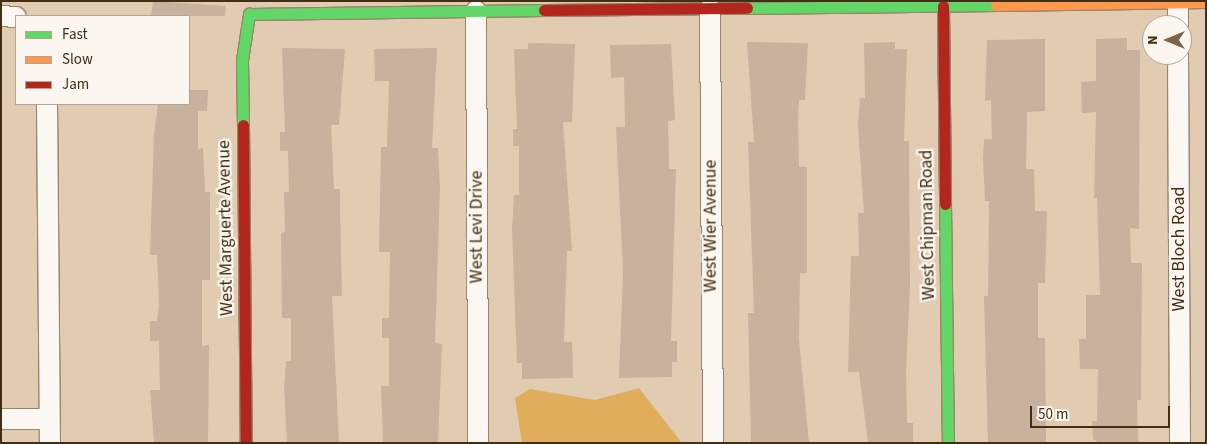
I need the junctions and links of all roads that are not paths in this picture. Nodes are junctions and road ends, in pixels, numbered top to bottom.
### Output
1 (1178, 2) edge
2 (1206, 2) edge
3 (568, 5) edge
4 (943, 6) junction
5 (710, 9) junction
6 (476, 11) junction
7 (1178, 15) edge
8 (1, 16) edge
9 (15, 17) edge
10 (1178, 65) edge
11 (47, 105) edge
12 (1, 419) edge
13 (49, 419) junction
14 (50, 443) edge
15 (246, 443) edge
16 (478, 443) edge
17 (713, 443) edge
18 (948, 443) edge
19 (1180, 443) edge

1 - 2 street
1 - 4 street
1 - 7 street
3 - 5 street
3 - 6 street
4 - 5 street
4 - 18 street, West Chipman Road
5 - 17 street, West Wier Avenue
6 - 15 street, West Marguerte Avenue
6 - 16 street, West Levi Drive
8 - 9 street
10 - 19 street, West Bloch Road
11 - 13 street
12 - 13 street
13 - 14 street

